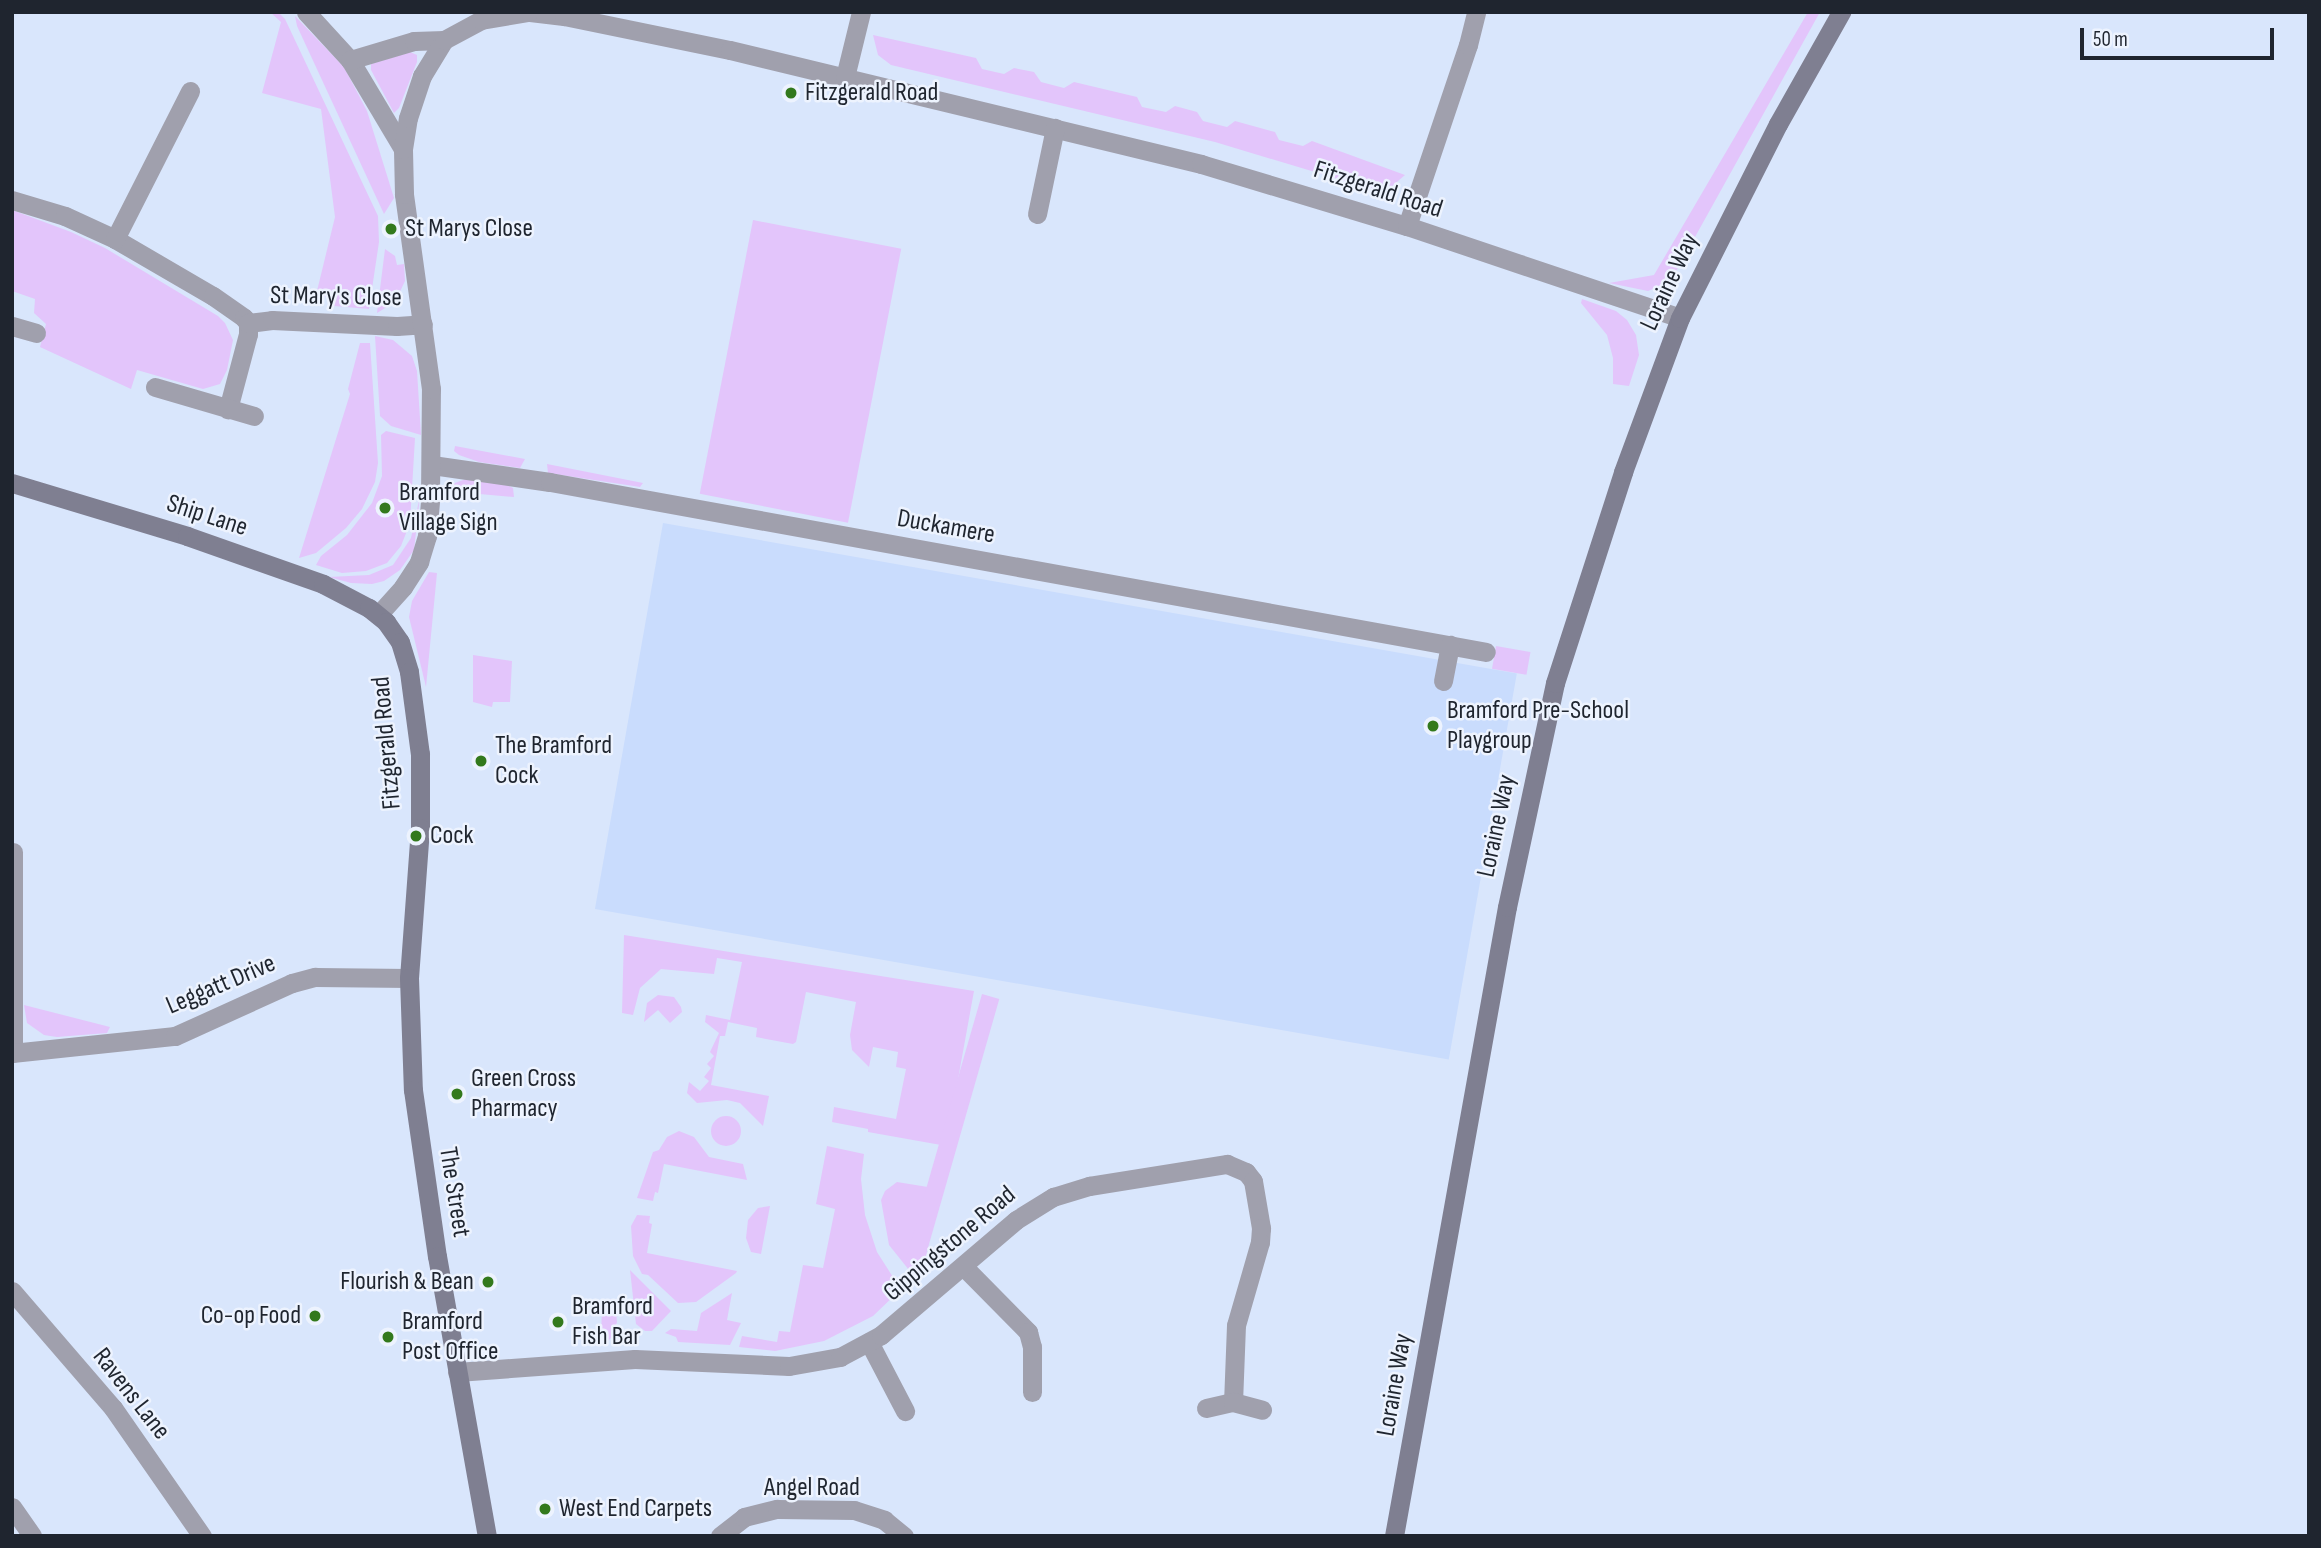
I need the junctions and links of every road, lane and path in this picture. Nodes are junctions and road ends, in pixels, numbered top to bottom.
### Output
1 (306, 12) edge
2 (529, 12) edge
3 (861, 12) edge
4 (1476, 12) edge
5 (1841, 12) edge
6 (444, 40) junction
7 (350, 60) junction
8 (845, 77) junction
9 (190, 91) dead end
10 (1055, 128) junction
11 (403, 149) junction
12 (12, 200) edge
13 (1038, 214) dead end
14 (1407, 226) junction
15 (115, 239) junction
16 (1680, 318) junction
17 (248, 323) junction
18 (423, 324) junction
19 (12, 326) edge
20 (36, 332) dead end
21 (155, 387) dead end
22 (228, 409) junction
23 (254, 416) dead end
24 (432, 464) junction
25 (12, 483) edge
26 (378, 615) junction
27 (1450, 645) junction
28 (1486, 652) dead end
29 (1443, 681) dead end
30 (13, 852) edge
31 (409, 978) junction
32 (12, 1053) edge
33 (963, 1266) junction
34 (12, 1291) edge
35 (869, 1342) junction
36 (457, 1372) junction
37 (1032, 1392) dead end
38 (1233, 1402) junction
39 (1206, 1408) dead end
40 (1262, 1410) dead end
41 (905, 1411) dead end
42 (12, 1507) edge
43 (32, 1536) edge
44 (202, 1536) edge
45 (487, 1536) edge
46 (720, 1536) edge
47 (904, 1536) edge
48 (1394, 1536) edge

1 - 7 street
2 - 6 street, Fitzgerald Road
2 - 8 street, Fitzgerald Road
3 - 8 street
4 - 14 street
5 - 16 main road, Loraine Way
6 - 7 street
6 - 11 street, Fitzgerald Road
7 - 11 street
8 - 10 street, Fitzgerald Road
9 - 15 street
10 - 13 street
10 - 14 street, Fitzgerald Road
11 - 18 street, Fitzgerald Road
12 - 15 street, St Mary's Close
14 - 16 street, Fitzgerald Road
15 - 17 street, St Mary's Close
16 - 48 main road, Loraine Way
17 - 18 street, St Mary's Close
17 - 22 street, St Mary's Close
18 - 24 street, Fitzgerald Road
19 - 20 street
21 - 22 street
22 - 23 street
24 - 26 street, Fitzgerald Road
24 - 27 street, Duckamere
25 - 26 main road, Ship Lane
26 - 31 main road, Fitzgerald Road
27 - 28 street, Duckamere
27 - 29 street
30 - 32 street
31 - 32 street, Leggatt Drive
31 - 36 main road, The Street
33 - 35 street, Gippingstone Road
33 - 37 street
33 - 38 street, Gippingstone Road
34 - 44 street, Ravens Lane
35 - 36 street, Gippingstone Road
35 - 41 street
36 - 45 main road, The Street
38 - 39 street
38 - 40 street
42 - 43 street
46 - 47 street, Angel Road

